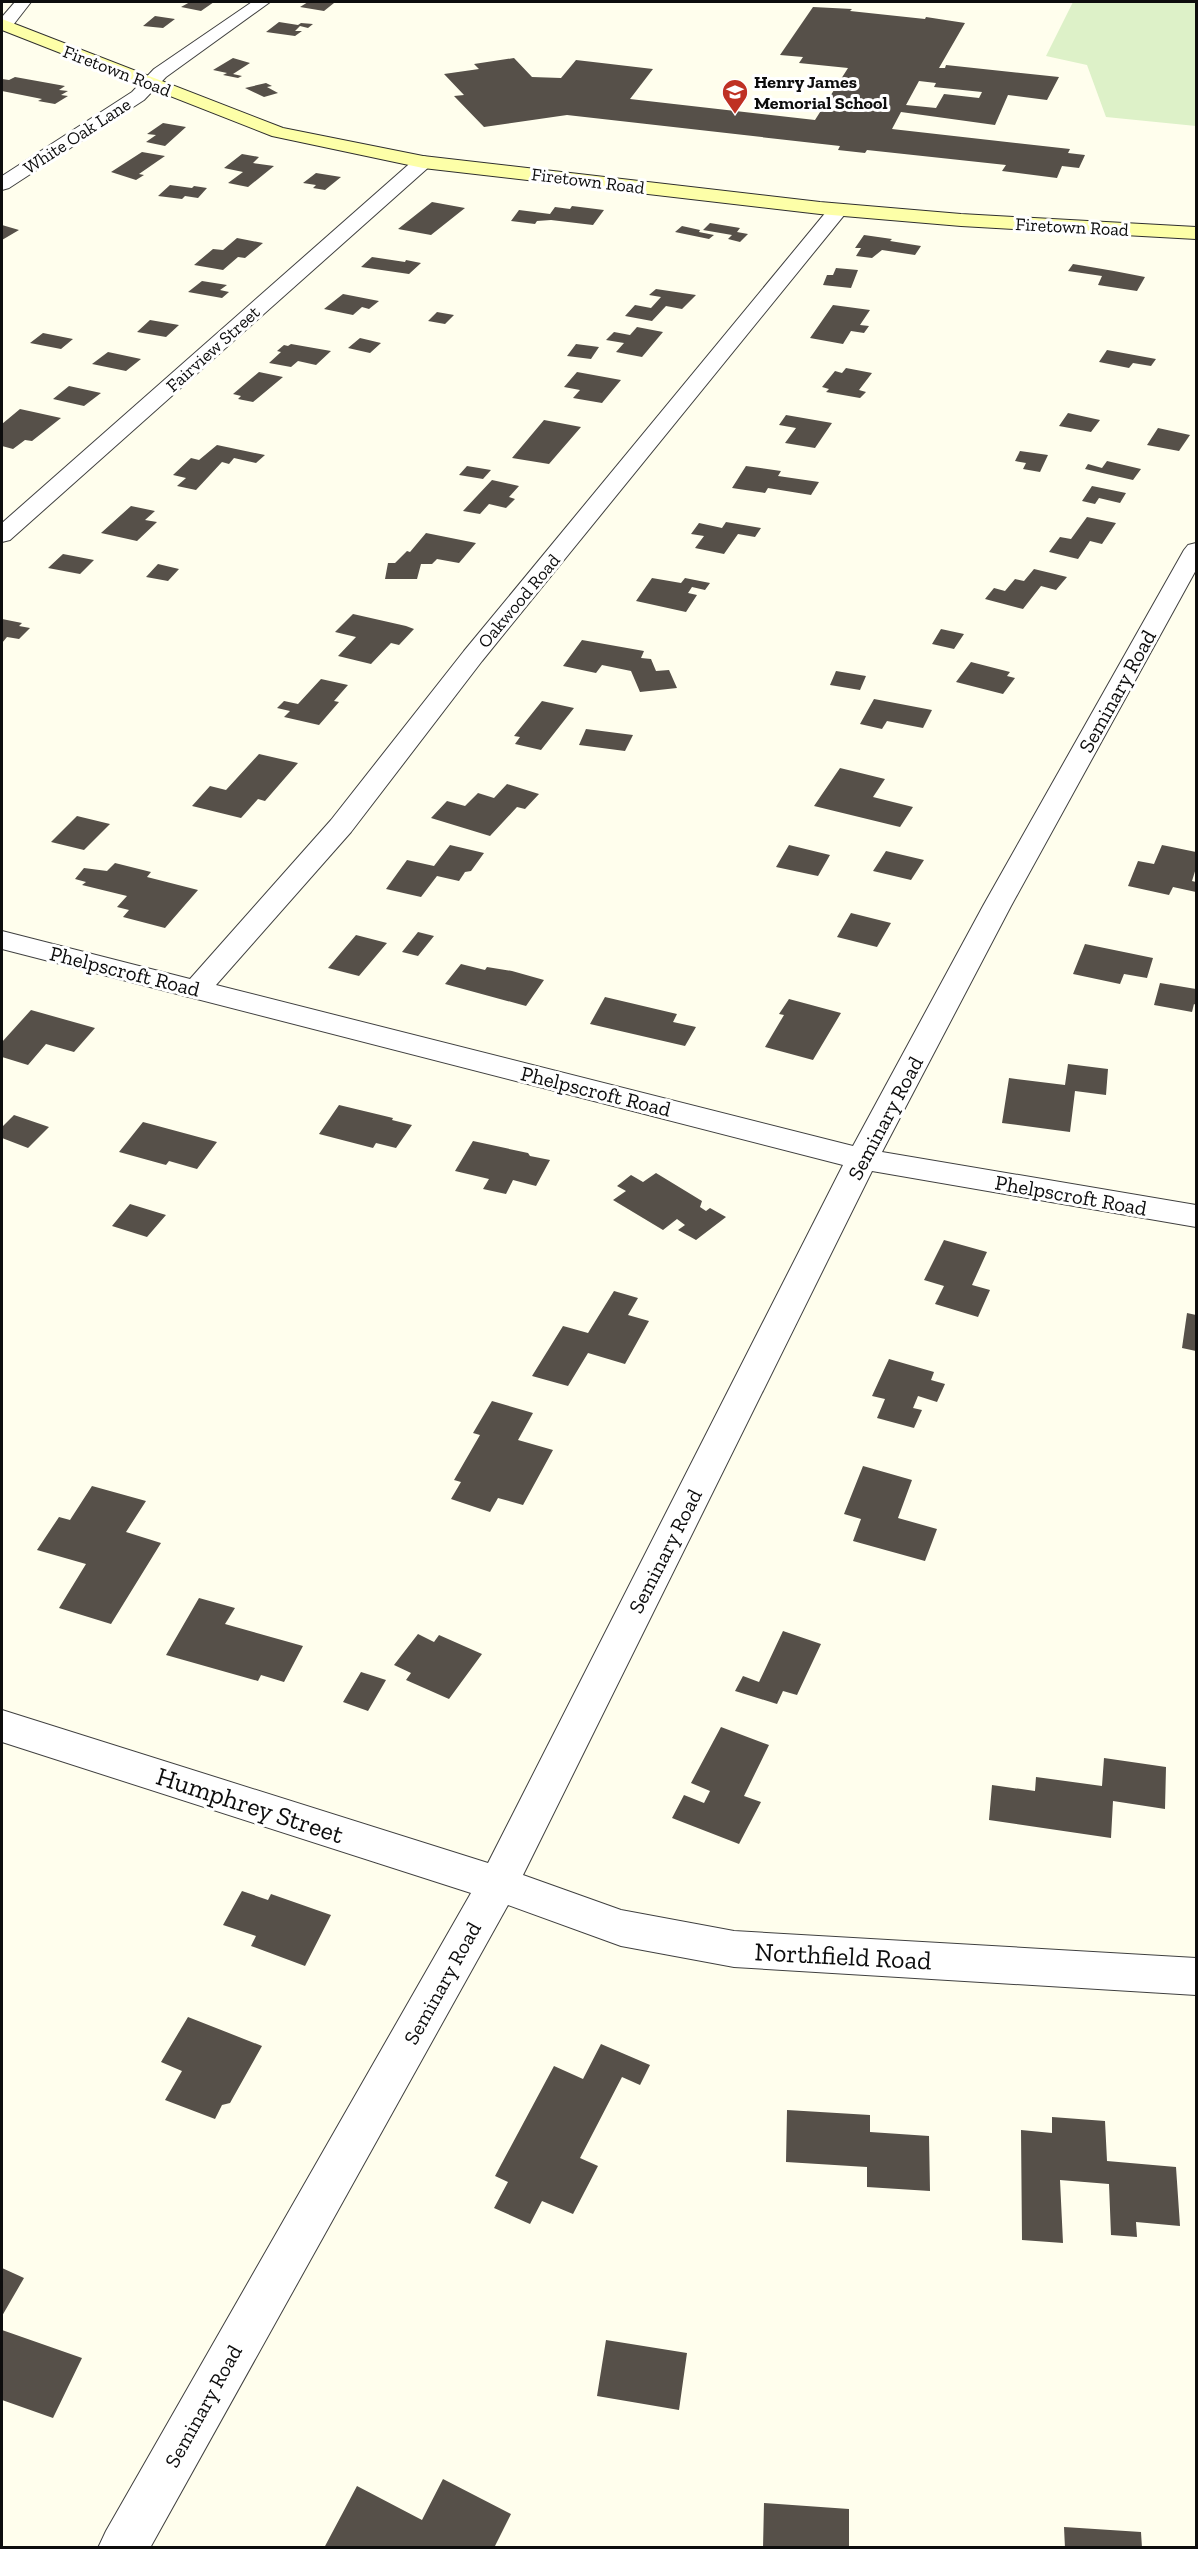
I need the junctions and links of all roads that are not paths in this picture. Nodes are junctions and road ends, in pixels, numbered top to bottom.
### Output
1 (23, 2) edge
2 (262, 2) edge
3 (2, 25) edge
4 (150, 84) junction
5 (423, 162) junction
6 (2, 184) edge
7 (838, 210) junction
8 (1197, 233) edge
9 (2, 535) edge
10 (1197, 550) edge
11 (2, 941) edge
12 (197, 989) junction
13 (862, 1159) junction
14 (1197, 1216) edge
15 (2, 1726) edge
16 (498, 1884) junction
17 (1197, 1977) edge
18 (123, 2547) edge

1 - 3 street
2 - 4 street, White Oak Lane
3 - 4 street, Firetown Road
4 - 5 street, Firetown Road
4 - 6 street, White Oak Lane
5 - 7 street, Firetown Road
5 - 9 street, Fairview Street
7 - 8 street, Firetown Road
7 - 12 street, Oakwood Road
10 - 13 street, Seminary Road
11 - 12 street, Phelpscroft Road
12 - 13 street, Phelpscroft Road
13 - 14 street, Phelpscroft Road
13 - 16 street, Seminary Road
15 - 16 street, Humphrey Street
16 - 17 street, Northfield Road
16 - 18 street, Seminary Road

